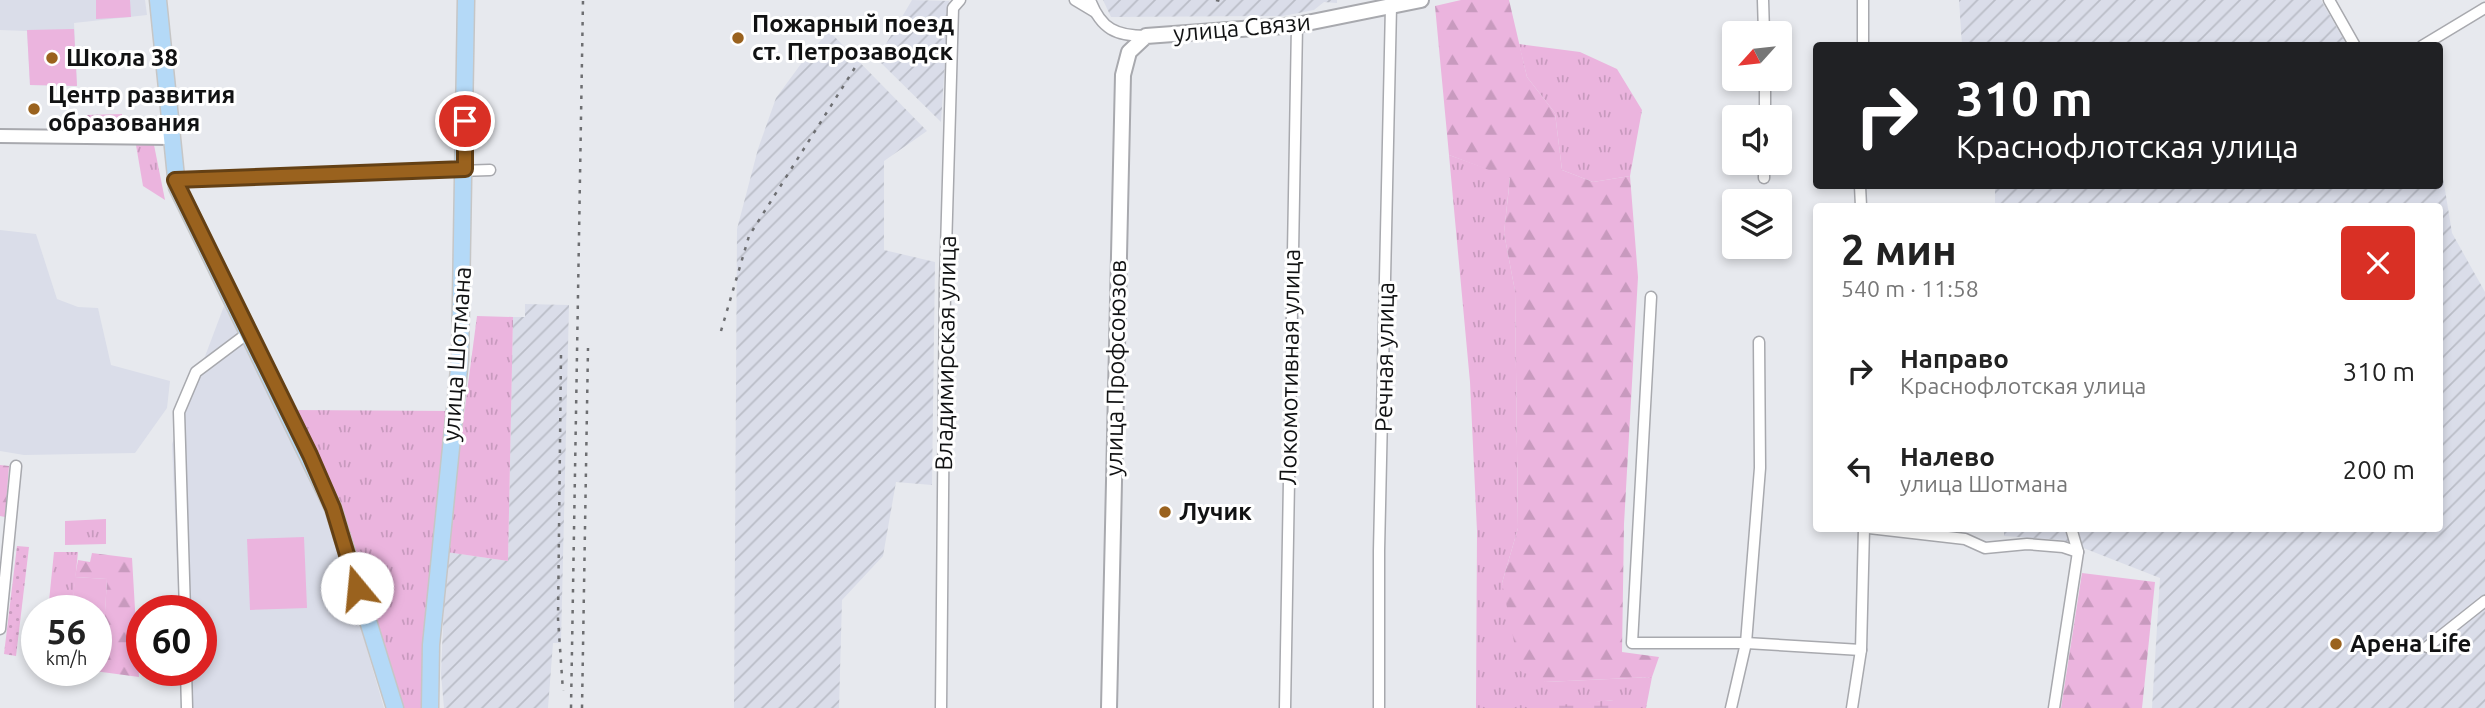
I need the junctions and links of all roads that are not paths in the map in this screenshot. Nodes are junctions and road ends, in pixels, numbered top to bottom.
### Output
1 (158, 0) edge
2 (466, 0) edge
3 (960, 0) edge
4 (1075, 0) edge
5 (1090, 0) edge
6 (1421, 0) edge
7 (1763, 0) edge
8 (1863, 0) edge
9 (2329, 0) edge
10 (1391, 6) junction
11 (2485, 8) edge
12 (1095, 12) junction
13 (1764, 21) edge
14 (1297, 25) junction
15 (1146, 37) junction
16 (1863, 42) edge
17 (2353, 42) edge
18 (2429, 42) edge
19 (0, 136) edge
20 (172, 138) junction
21 (465, 169) junction
22 (490, 170) dead end
23 (1763, 175) edge
24 (1763, 178) dead end
25 (175, 180) junction
26 (1651, 297) dead end
27 (248, 333) junction
28 (1759, 342) dead end
29 (16, 466) dead end
30 (1866, 532) edge
31 (1902, 532) edge
32 (2072, 532) edge
33 (2078, 552) junction
34 (185, 595) edge
35 (2485, 601) edge
36 (0, 629) edge
37 (1746, 643) junction
38 (2427, 648) dead end
39 (1861, 650) junction
40 (186, 686) edge
41 (187, 708) edge
42 (395, 708) edge
43 (430, 708) edge
44 (941, 708) edge
45 (1109, 708) edge
46 (1285, 708) edge
47 (1379, 708) edge
48 (1731, 708) edge
49 (1852, 708) edge
50 (2054, 708) edge

1 - 20 main road
2 - 21 main road, улица Шотмана
3 - 44 street, Владимирская улица
4 - 12 street
5 - 12 street
6 - 10 main road, улица Связи
7 - 13 street
8 - 16 street
9 - 17 street
10 - 14 main road, улица Связи
10 - 47 street, Речная улица
11 - 18 street
12 - 15 street
14 - 15 main road, улица Связи
14 - 46 street, Локомотивная улица
15 - 45 main road, улица Профсоюзов
19 - 20 street
20 - 25 main road
21 - 22 street
21 - 25 street
21 - 43 main road, улица Шотмана
23 - 24 street
25 - 27 main road
26 - 37 street
27 - 34 street
27 - 42 main road
28 - 37 street
29 - 36 street
30 - 39 street
31 - 33 street
32 - 33 street
33 - 50 street
35 - 38 street
37 - 39 street
37 - 48 street
39 - 49 street
40 - 41 street

